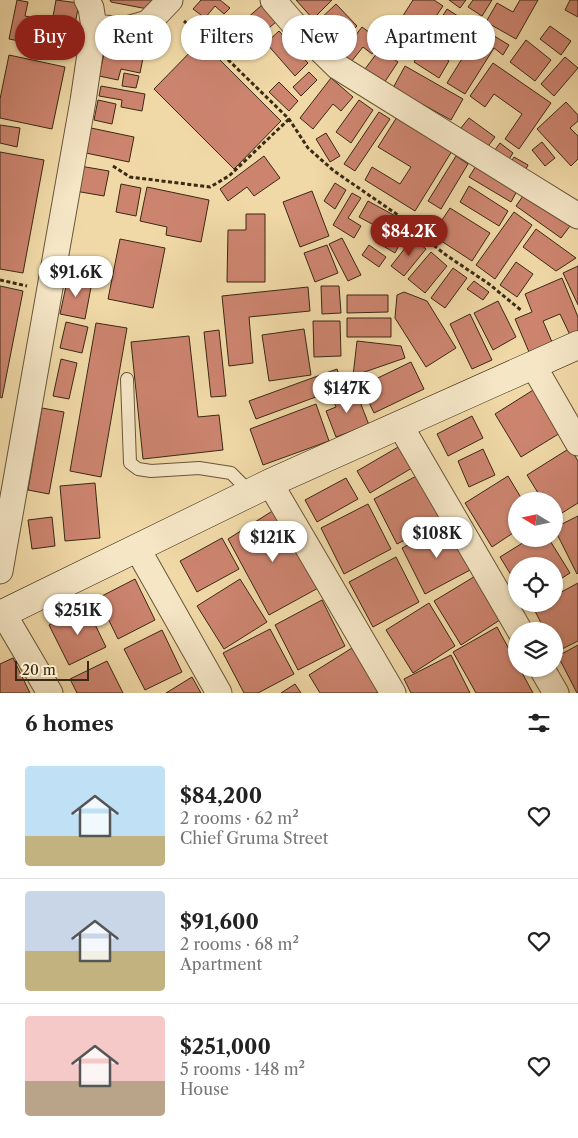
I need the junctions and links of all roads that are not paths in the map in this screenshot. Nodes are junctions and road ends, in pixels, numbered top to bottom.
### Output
1 (87, 0) edge
2 (273, 0) edge
3 (168, 2) edge
4 (94, 27) junction
5 (578, 216) edge
6 (578, 345) edge
7 (533, 365) junction
8 (127, 378) dead end
9 (400, 425) junction
10 (578, 443) edge
11 (260, 488) junction
12 (137, 548) junction
13 (0, 571) edge
14 (2, 614) edge
15 (515, 622) edge
16 (547, 677) edge
17 (50, 693) edge
18 (219, 693) edge
19 (392, 693) edge
20 (556, 693) edge

1 - 4 street
2 - 5 street
3 - 4 street
4 - 13 street
6 - 7 main road
7 - 9 main road
7 - 10 street
8 - 11 lane
9 - 11 main road
9 - 15 street
11 - 12 main road
11 - 19 street
12 - 14 main road
12 - 18 street
14 - 17 street
16 - 20 street

